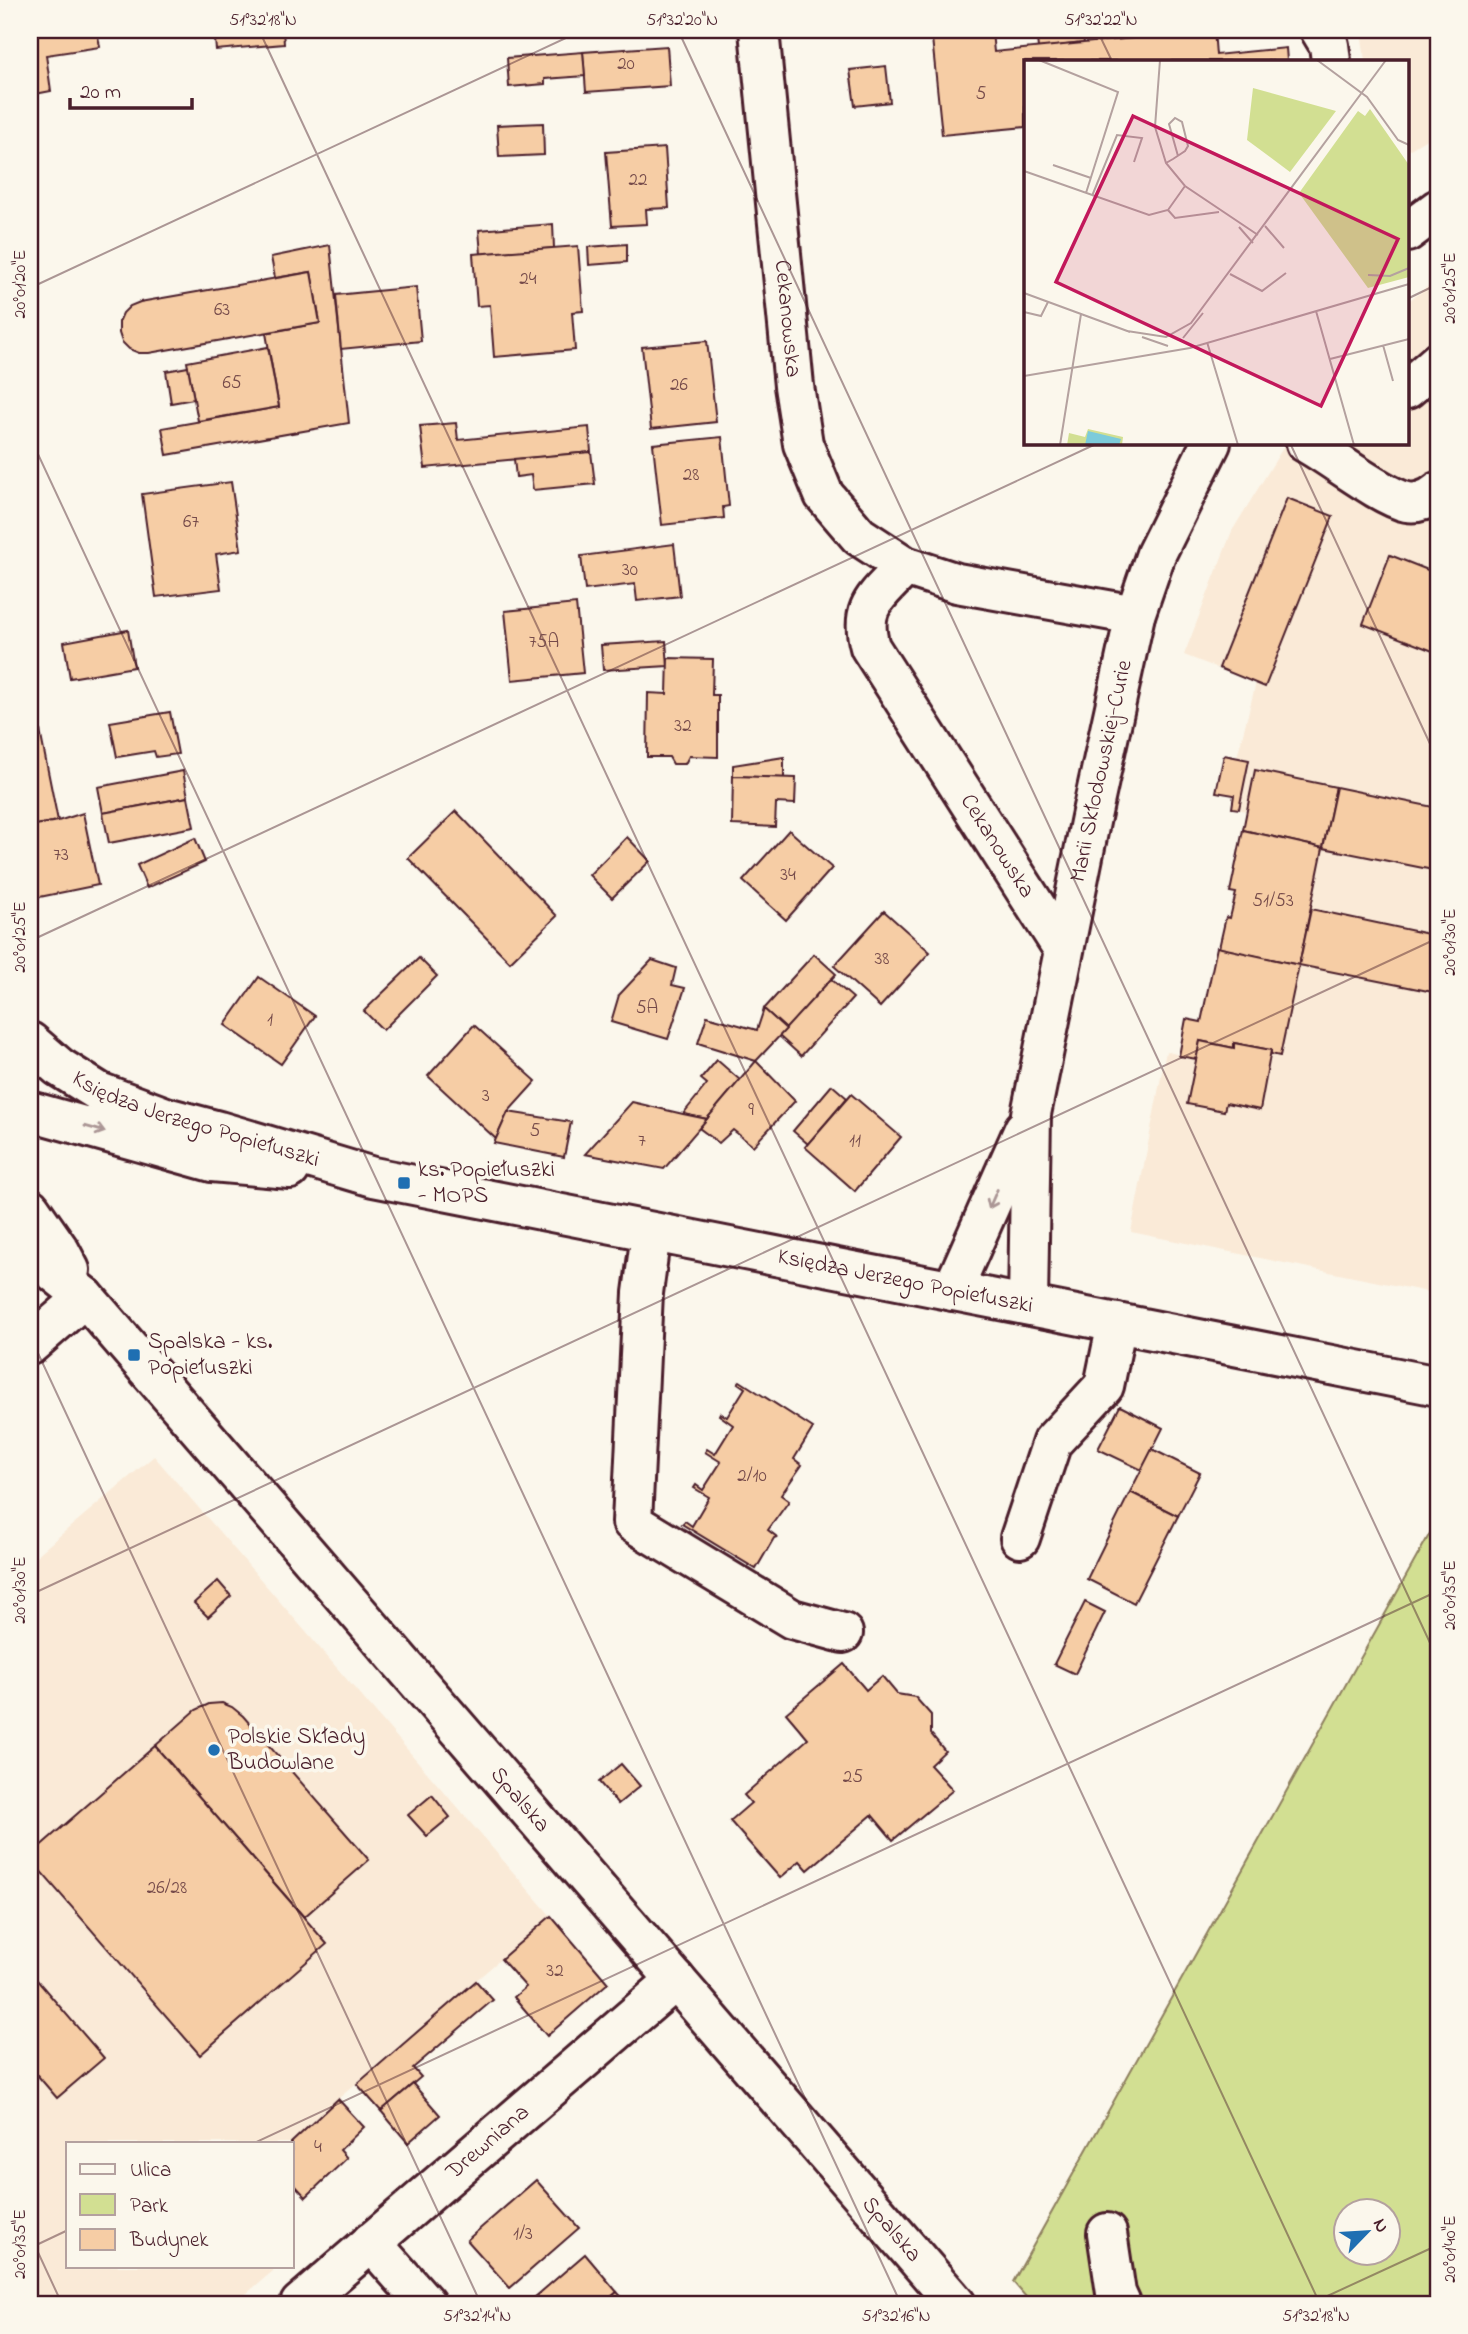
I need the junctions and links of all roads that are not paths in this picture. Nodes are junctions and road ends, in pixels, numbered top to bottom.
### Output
1 (759, 30) edge
2 (1320, 30) edge
3 (1331, 60) edge
4 (1438, 209) edge
5 (1408, 231) edge
6 (1438, 362) edge
7 (1408, 388) edge
8 (1210, 444) edge
9 (1326, 447) edge
10 (1438, 492) edge
11 (905, 566) junction
12 (1135, 615) junction
13 (1063, 949) junction
14 (30, 1042) edge
15 (30, 1048) edge
16 (30, 1100) edge
17 (30, 1111) edge
18 (1031, 1114) junction
19 (373, 1177) junction
20 (30, 1209) edge
21 (652, 1233) junction
22 (30, 1249) edge
23 (952, 1291) junction
24 (85, 1297) junction
25 (1028, 1305) junction
26 (1117, 1322) junction
27 (30, 1345) edge
28 (1438, 1386) edge
29 (1020, 1538) dead end
30 (843, 1633) dead end
31 (676, 1980) junction
32 (1107, 2233) dead end
33 (371, 2242) junction
34 (300, 2304) edge
35 (426, 2304) edge
36 (956, 2304) edge
37 (1121, 2304) edge

1 - 11 street, Cekanowska
2 - 3 street
4 - 5 street
6 - 7 street
8 - 12 street, Marii Skłodowskiej-Curie
9 - 10 street
11 - 12 street, Cekanowska
11 - 13 street, Cekanowska
12 - 13 street, Marii Skłodowskiej-Curie
13 - 18 street, Marii Skłodowskiej-Curie
14 - 19 street, Księdza Jerzego Popiełuszki
15 - 16 street
17 -> 19 street, Księdza Jerzego Popiełuszki
18 -> 23 street, Marii Skłodowskiej-Curie
18 - 25 street, Marii Skłodowskiej-Curie
19 - 21 street, Księdza Jerzego Popiełuszki
20 - 24 street, Spalska
21 - 23 street, Księdza Jerzego Popiełuszki
21 - 30 street
22 - 24 street, Spalska
23 - 25 street, Księdza Jerzego Popiełuszki
24 - 27 street
24 - 31 street, Spalska
25 - 26 street, Księdza Jerzego Popiełuszki
26 - 28 street, Księdza Jerzego Popiełuszki
26 - 29 street
31 - 33 street, Drewniana
31 - 36 street, Spalska
32 - 37 street
33 - 34 street, Drewniana
33 - 35 street

